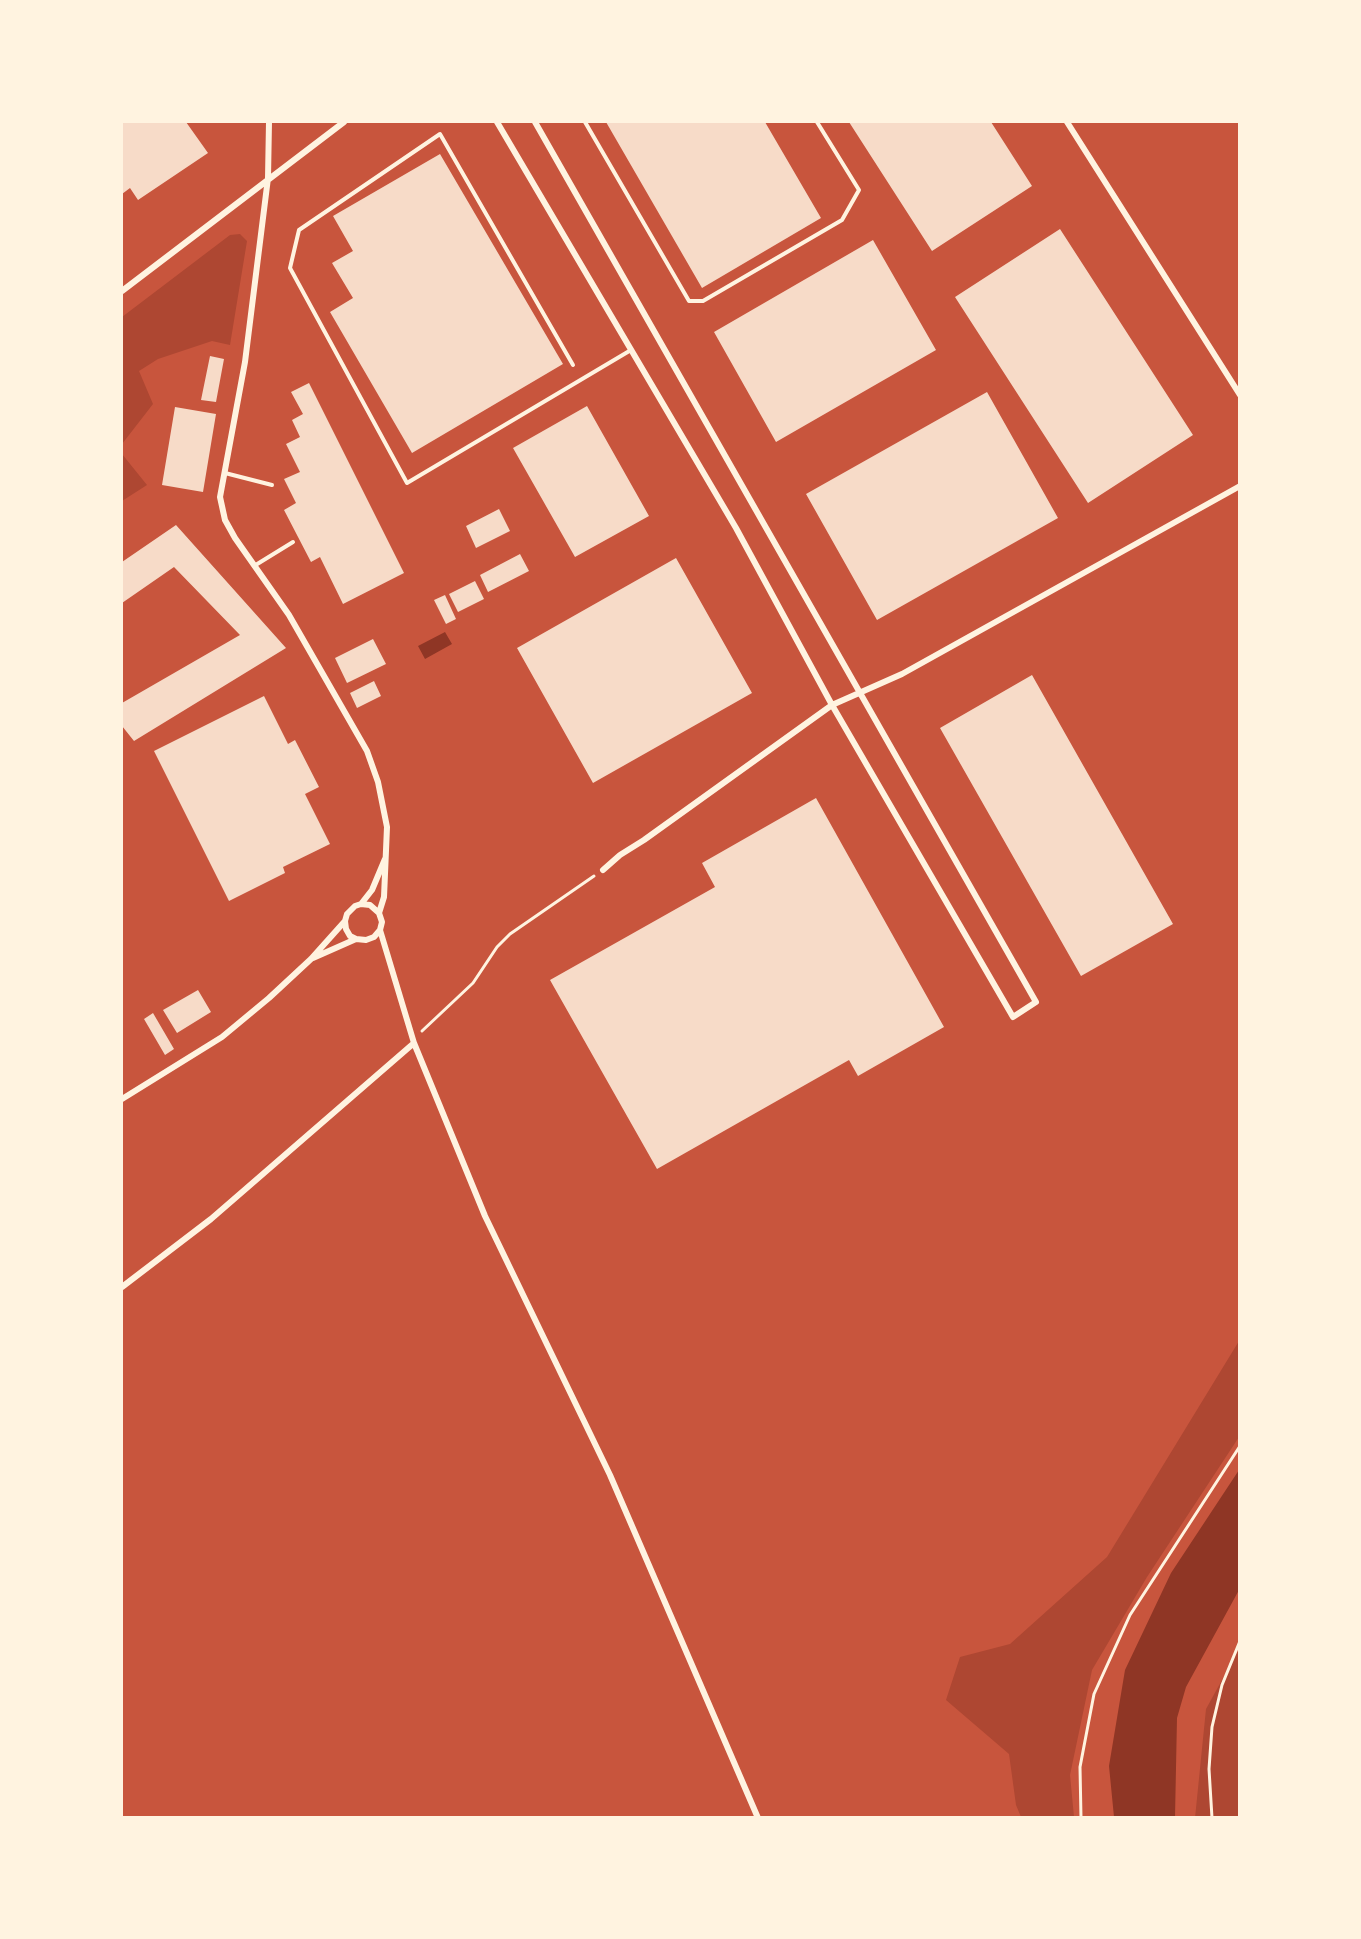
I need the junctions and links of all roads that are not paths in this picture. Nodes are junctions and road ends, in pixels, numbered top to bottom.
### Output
1 (269, 122) edge
2 (344, 122) edge
3 (497, 122) edge
4 (535, 122) edge
5 (585, 122) edge
6 (817, 122) edge
7 (1067, 122) edge
8 (268, 178) junction
9 (122, 291) edge
10 (632, 350) junction
11 (573, 365) dead end
12 (1239, 395) edge
13 (225, 473) junction
14 (272, 484) dead end
15 (1239, 486) edge
16 (293, 542) dead end
17 (254, 566) junction
18 (862, 693) junction
19 (832, 705) junction
20 (387, 853) junction
21 (603, 870) road end
22 (361, 904) junction
23 (380, 913) junction
24 (345, 921) junction
25 (380, 930) junction
26 (356, 939) junction
27 (311, 959) junction
28 (414, 1043) junction
29 (122, 1099) edge
30 (122, 1287) edge
31 (758, 1818) edge

1 - 8 street
2 - 8 street
3 - 10 street
4 - 18 street
5 - 6 lane
7 - 12 street
8 - 9 street
8 - 13 street
10 - 11 lane
10 - 19 street
13 - 14 lane
13 - 17 street
15 - 18 street
16 - 17 lane
17 - 20 street
18 - 19 street
18 - 19 street
19 - 21 street
20 - 22 street
20 - 23 street
22 - 23 street
22 - 24 street
23 - 25 street
24 - 26 street
24 - 27 street
25 - 26 street
25 - 28 street
26 - 27 street
27 - 29 street
28 - 30 street
28 - 31 street

